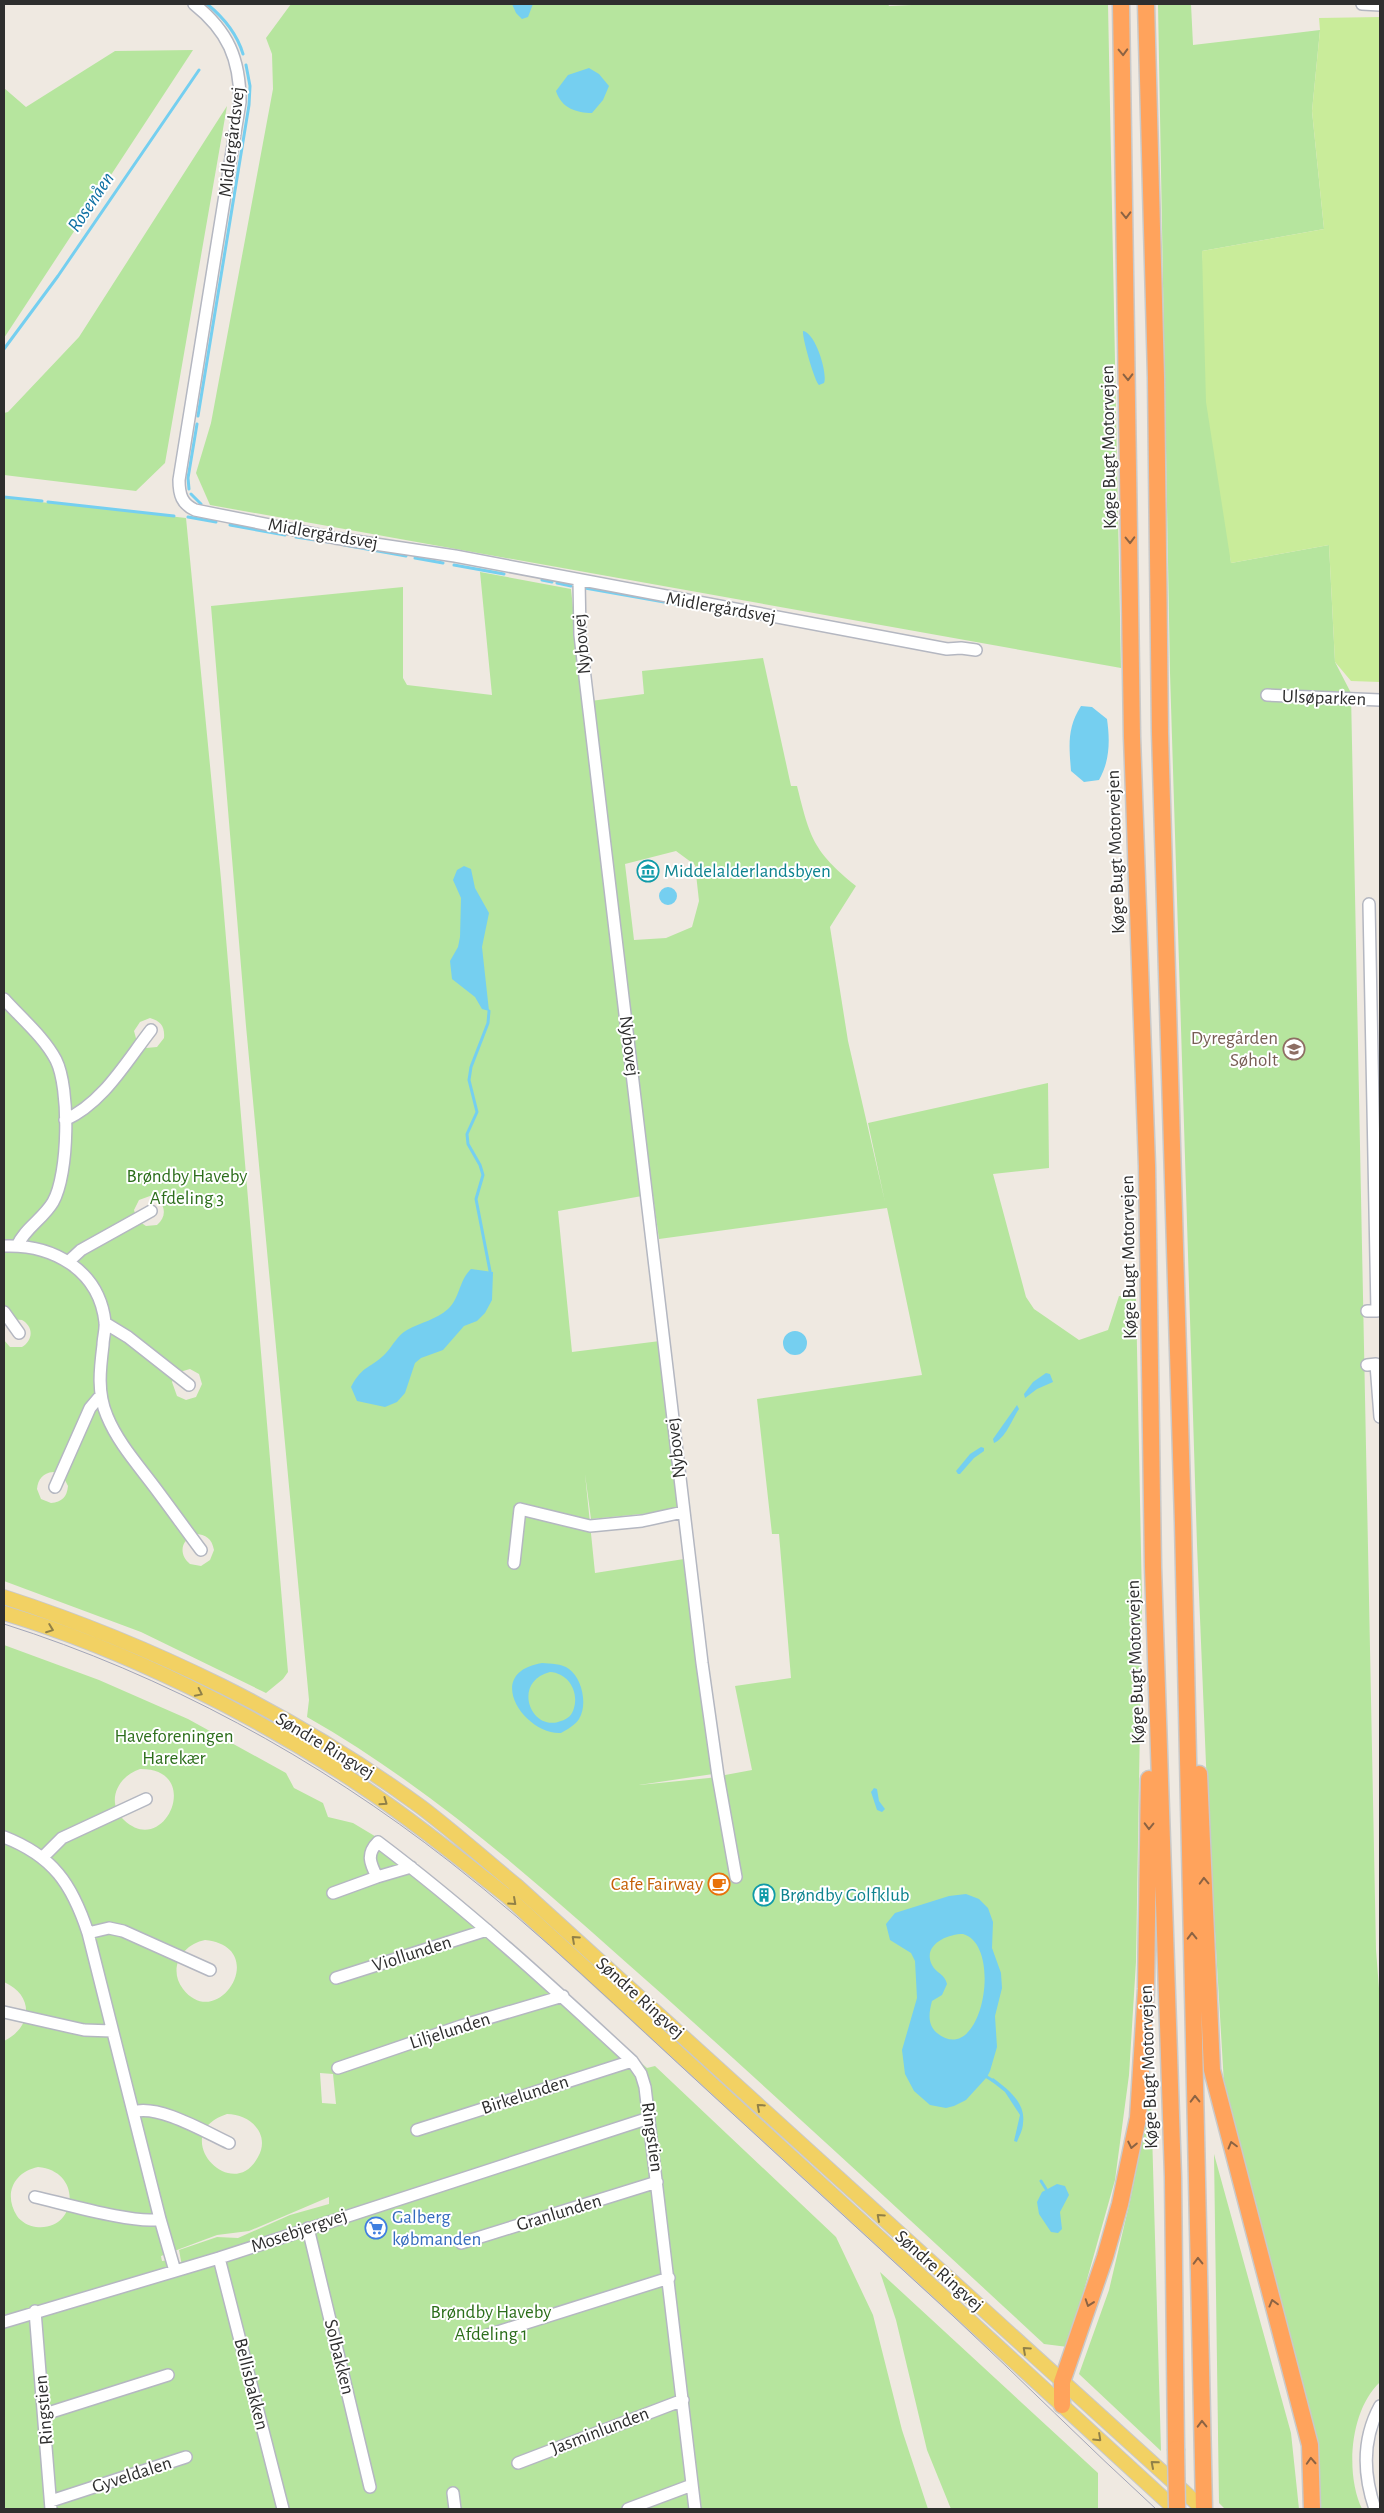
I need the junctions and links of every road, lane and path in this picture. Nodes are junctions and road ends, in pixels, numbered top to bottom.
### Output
1 (194, 4) edge
2 (1121, 4) edge
3 (1146, 4) edge
4 (1362, 4) edge
5 (1380, 5) edge
6 (579, 580) junction
7 (976, 650) dead end
8 (1267, 695) dead end
9 (1380, 700) edge
10 (1369, 904) dead end
11 (4, 999) edge
12 (151, 1030) dead end
13 (1377, 1096) edge
14 (65, 1120) junction
15 (151, 1212) dead end
16 (4, 1246) edge
17 (17, 1246) junction
18 (68, 1262) junction
19 (1367, 1311) dead end
20 (4, 1312) edge
21 (105, 1323) junction
22 (19, 1334) dead end
23 (1367, 1365) dead end
24 (189, 1385) dead end
25 (101, 1395) junction
26 (1380, 1417) edge
27 (55, 1487) dead end
28 (683, 1512) junction
29 (1183, 1523) junction
30 (201, 1550) dead end
31 (514, 1563) dead end
32 (1153, 1567) junction
33 (4, 1597) edge
34 (4, 1614) edge
35 (146, 1799) dead end
36 (4, 1837) edge
37 (43, 1857) junction
38 (411, 1867) junction
39 (377, 1877) junction
40 (736, 1877) dead end
41 (333, 1893) dead end
42 (487, 1930) junction
43 (88, 1933) junction
44 (210, 1970) dead end
45 (336, 1978) dead end
46 (563, 1996) junction
47 (4, 2012) edge
48 (112, 2031) junction
49 (632, 2061) junction
50 (338, 2068) dead end
51 (133, 2112) junction
52 (649, 2118) junction
53 (417, 2130) dead end
54 (229, 2143) dead end
55 (657, 2182) junction
56 (35, 2197) dead end
57 (160, 2219) junction
58 (308, 2228) junction
59 (461, 2243) dead end
60 (219, 2258) junction
61 (175, 2271) junction
62 (668, 2278) junction
63 (35, 2311) junction
64 (4, 2322) edge
65 (488, 2335) dead end
66 (168, 2375) dead end
67 (1062, 2382) junction
68 (683, 2400) junction
69 (1062, 2405) junction
70 (1380, 2406) edge
71 (45, 2414) junction
72 (186, 2457) dead end
73 (518, 2463) dead end
74 (692, 2485) junction
75 (370, 2486) dead end
76 (453, 2493) dead end
77 (51, 2505) edge
78 (284, 2509) edge
79 (455, 2509) edge
80 (628, 2509) edge
81 (695, 2509) edge
82 (1176, 2509) edge
83 (1203, 2509) edge
84 (1312, 2509) edge
85 (1375, 2509) edge

1 - 6 street, Midlergårdsvej
2 -> 32 highway, Køge Bugt Motorvejen
3 - 29 highway
4 - 5 street
6 - 7 street, Midlergårdsvej
6 - 28 street, Nybovej
8 - 9 street, Ulsøparken
10 - 13 street
11 - 14 street
12 - 14 street
13 - 19 street
14 - 17 street
15 - 18 street
16 - 17 street
17 - 18 street
18 - 21 street
20 - 22 street
21 - 24 street
21 - 25 street
23 - 26 street
25 - 27 street
25 - 30 street
28 - 31 street
28 - 40 street, Nybovej
83 -> 29 highway
84 -> 29 highway
32 -> 67 highway
32 - 82 highway, Køge Bugt Motorvejen, bridge
67 -> 33 main road, Søndre Ringvej
34 -> 69 main road, Søndre Ringvej
35 - 37 street
36 - 37 street
37 - 43 street
38 - 39 street
38 - 39 street, Ringstien
38 - 42 street, Ringstien
39 - 41 street
42 - 45 street, Viollunden
42 - 46 street, Ringstien
43 - 44 street
43 - 48 street
46 - 49 street, Ringstien
46 - 50 street, Liljelunden
47 - 48 street
48 - 51 street
49 - 52 street, Ringstien
49 - 53 street, Birkelunden
51 - 54 street
51 - 57 street
52 - 55 street, Ringstien
52 - 58 street, Mosebjergvej
55 - 59 street, Granlunden
55 - 62 street, Ringstien
56 - 57 street
57 - 61 street
58 - 60 street, Mosebjergvej
58 - 75 street, Solbakken
60 - 61 street, Mosebjergvej
60 - 78 street, Bellisbakken
61 - 63 street, Mosebjergvej
62 - 65 street
62 - 68 street, Ringstien
63 - 64 street, Mosebjergvej
63 - 71 street, Ringstien
66 - 71 street
67 - 69 highway
83 -> 67 main road, Søndre Ringvej
68 - 73 street, Jasminlunden
68 - 74 street, Ringstien
69 -> 82 main road, Søndre Ringvej
70 - 85 street
71 - 77 street, Ringstien
72 - 77 street, Gyveldalen
74 - 80 street
74 - 81 street, Ringstien
76 - 79 street

